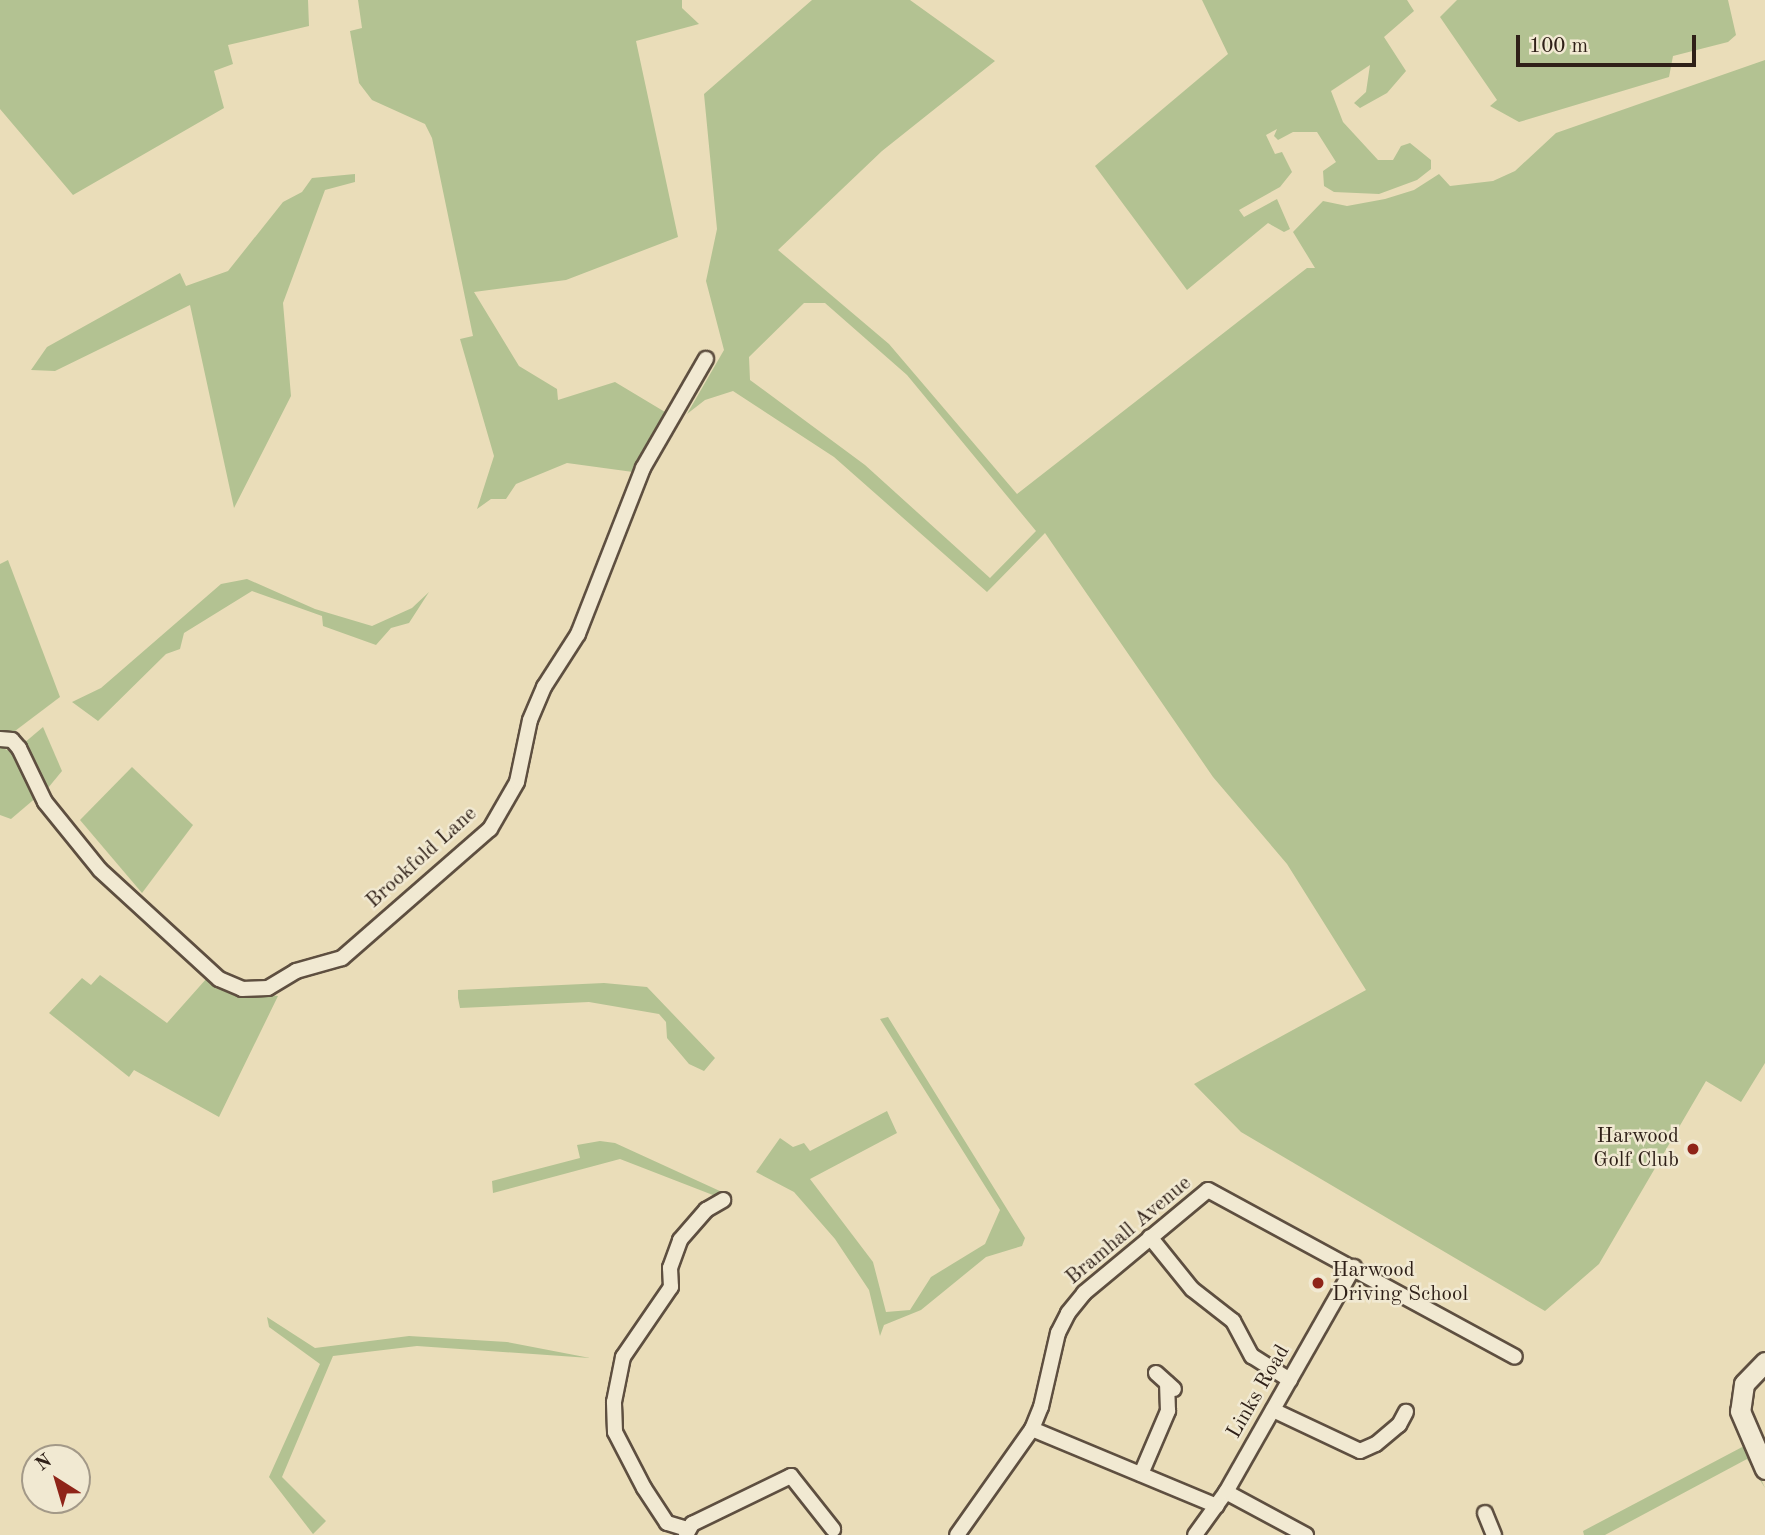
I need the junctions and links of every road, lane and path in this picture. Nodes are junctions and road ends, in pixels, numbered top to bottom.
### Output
1 (706, 359) dead end
2 (0, 739) edge
3 (723, 1200) dead end
4 (1150, 1237) junction
5 (1354, 1267) junction
6 (1515, 1357) dead end
7 (1765, 1362) edge
8 (1290, 1380) junction
9 (1166, 1382) dead end
10 (1273, 1410) junction
11 (1406, 1411) dead end
12 (1032, 1429) junction
13 (1765, 1469) edge
14 (1141, 1474) junction
15 (1226, 1492) junction
16 (1217, 1506) junction
17 (1485, 1513) dead end
18 (833, 1529) dead end
19 (686, 1532) edge
20 (957, 1535) edge
21 (1195, 1535) edge
22 (1306, 1535) edge
23 (1494, 1535) edge

1 - 2 street, Brookfold Lane
3 - 19 street
4 - 5 street, Bramhall Avenue
4 - 8 street
4 - 12 street, Bramhall Avenue
5 - 6 street, Bramhall Avenue
5 - 8 street, Links Road
7 - 13 street
8 - 10 street, Links Road
9 - 14 street
10 - 11 street
10 - 15 street, Links Road
12 - 14 street
12 - 20 street, Bramhall Avenue
14 - 16 street
15 - 16 street, Links Road
15 - 22 street
16 - 21 street, Links Road
17 - 23 street
18 - 19 street

